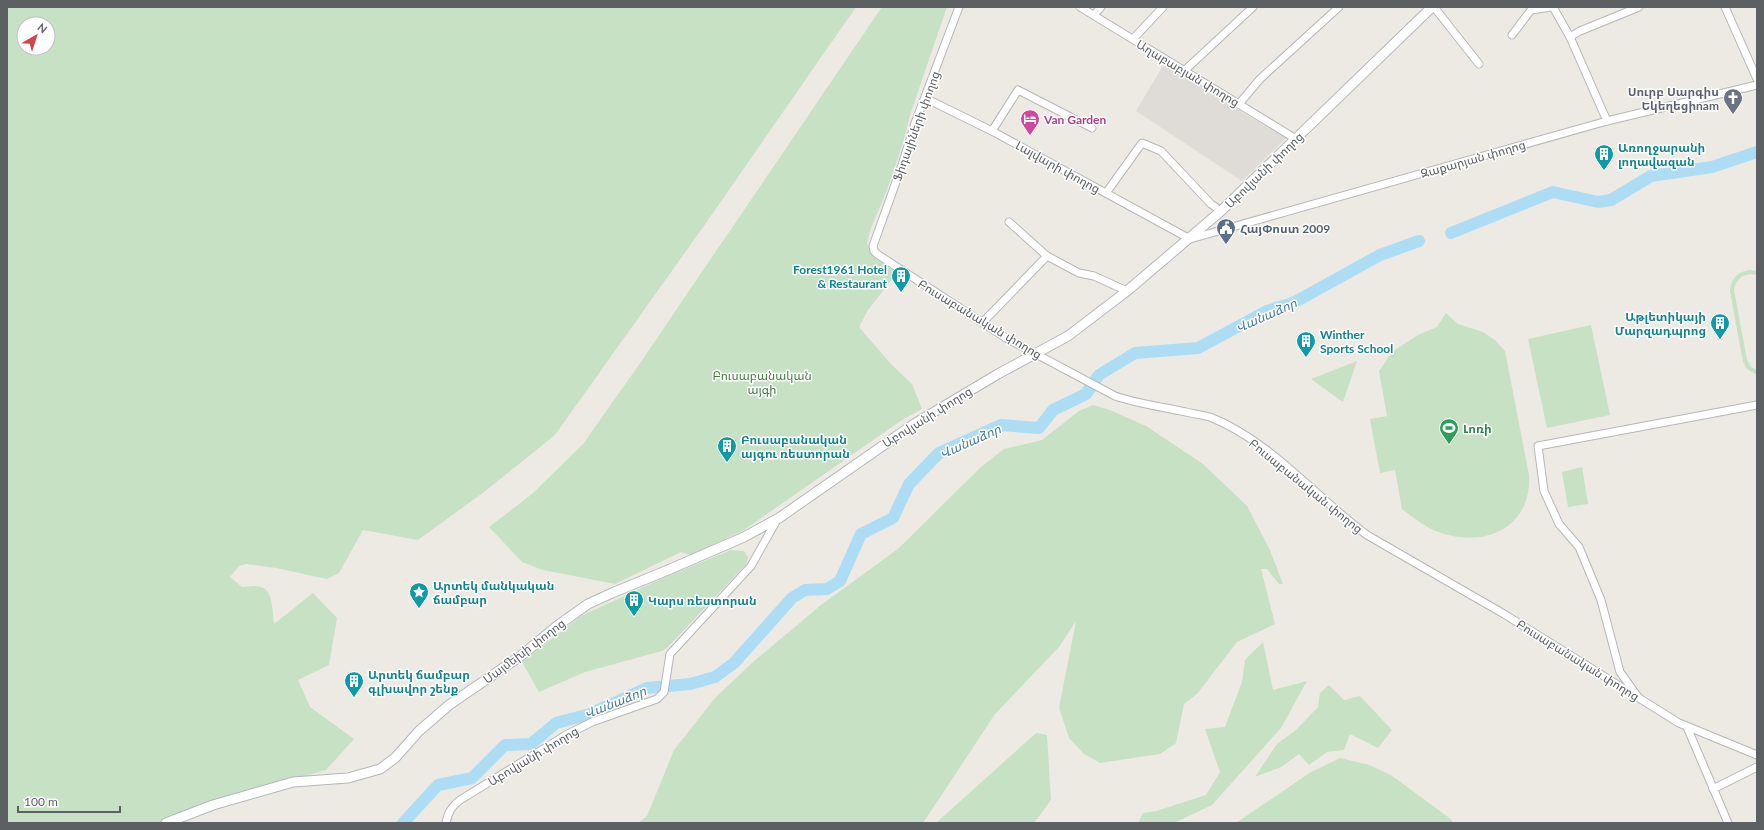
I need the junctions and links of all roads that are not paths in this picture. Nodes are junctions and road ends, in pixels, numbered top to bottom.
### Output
1 (959, 7) edge
2 (1080, 7) edge
3 (1101, 7) edge
4 (1163, 7) edge
5 (1253, 7) edge
6 (1339, 7) edge
7 (1433, 7) edge
8 (1552, 7) edge
9 (1639, 7) edge
10 (1725, 7) edge
11 (1094, 15) junction
12 (1512, 35) dead end
13 (1570, 37) junction
14 (1133, 39) junction
15 (1479, 64) dead end
16 (1184, 71) junction
17 (1757, 79) edge
18 (1757, 85) edge
19 (925, 98) junction
20 (1239, 104) junction
21 (1607, 121) junction
22 (1092, 128) dead end
23 (992, 131) junction
24 (1296, 139) junction
25 (1106, 193) junction
26 (1221, 211) junction
27 (1009, 222) dead end
28 (1190, 239) junction
29 (873, 246) joint
30 (1048, 256) junction
31 (1127, 291) junction
32 (983, 322) junction
33 (1035, 354) junction
34 (1757, 405) edge
35 (778, 518) junction
36 (1640, 699) junction
37 (1687, 727) junction
38 (1757, 755) edge
39 (1757, 767) edge
40 (1713, 789) junction
41 (166, 823) edge
42 (446, 823) edge
43 (1728, 823) edge

1 - 19 street, Ֆիդայիների փողոց
2 - 11 street, Աղաբաբյան փողոց
3 - 11 street
4 - 14 street
5 - 16 street
6 - 20 street
7 - 15 street
7 - 24 street, Աբովյանի փողոց
8 - 12 street
8 - 13 street
9 - 13 street
10 - 17 street
11 - 14 street, Աղաբաբյան փողոց
13 - 21 street
14 - 16 street, Աղաբաբյան փողոց
16 - 20 street, Աղաբաբյան փողոց
18 - 21 street, Զաքարյան փողոց
19 - 23 street, Լալվարի փողոց
19 - 29 street, Ֆիդայիների փողոց
20 - 24 street, Աղաբաբյան փողոց
21 - 28 street, Զաքարյան փողոց
22 - 23 street
23 - 25 street, Լալվարի փողոց
24 - 26 street, Աբովյանի փողոց
25 - 26 street
25 - 28 street, Լալվարի փողոց
26 - 28 street, Աբովյանի փողոց
27 - 30 street
28 - 31 street, Աբովյանի փողոց
29 - 32 street, Բուսաբանական փողոց
30 - 31 street
30 - 32 street
31 - 33 street, Աբովյանի փողոց
32 - 33 street, Բուսաբանական փողոց
33 - 35 street, Աբովյանի փողոց
33 - 36 street, Բուսաբանական փողոց
34 - 36 street
35 - 41 street, Մայմեխի փողոց
35 - 42 street, Աբովյանի փողոց
36 - 37 street, Բուսաբանական փողոց
37 - 38 street, Բուսաբանական փողոց
37 - 40 street
39 - 40 street
40 - 43 street

